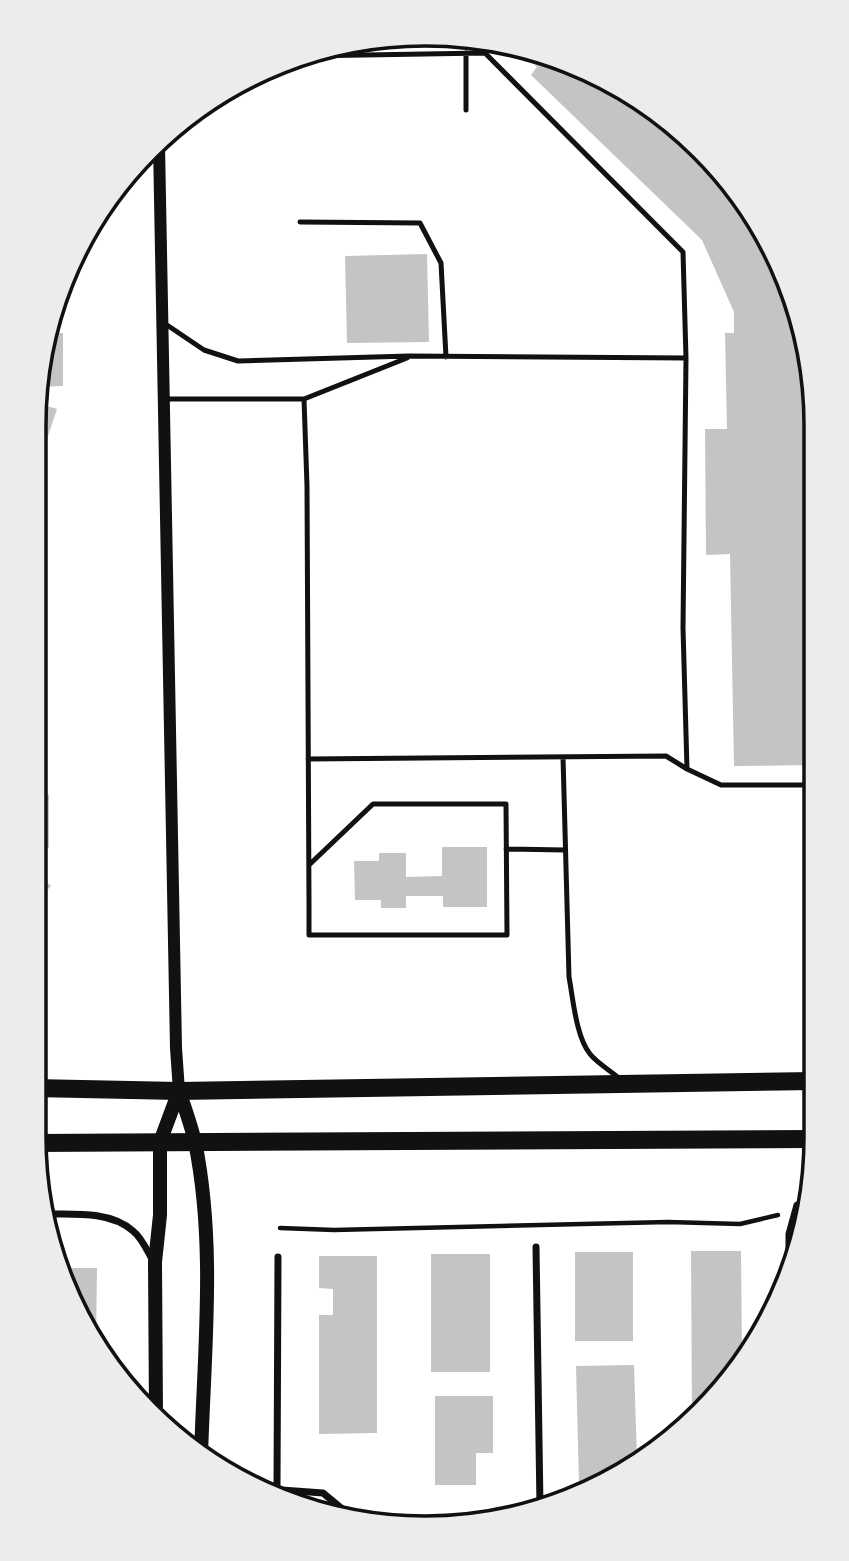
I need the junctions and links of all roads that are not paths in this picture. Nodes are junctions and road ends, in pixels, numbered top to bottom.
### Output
1 (466, 53) junction
2 (339, 55) edge
3 (466, 110) dead end
4 (159, 155) edge
5 (300, 222) dead end
6 (163, 322) junction
7 (410, 356) junction
8 (446, 357) junction
9 (686, 358) junction
10 (164, 399) junction
11 (304, 399) junction
12 (563, 757) junction
13 (308, 759) junction
14 (687, 769) junction
15 (804, 785) edge
16 (506, 849) junction
17 (565, 850) junction
18 (309, 865) junction
19 (804, 1081) edge
20 (626, 1084) junction
21 (45, 1088) edge
22 (179, 1091) junction
23 (804, 1139) edge
24 (195, 1140) junction
25 (160, 1142) junction
26 (45, 1143) edge
27 (797, 1207) edge
28 (54, 1214) edge
29 (789, 1241) edge
30 (536, 1247) dead end
31 (278, 1257) dead end
32 (155, 1262) junction
33 (156, 1403) edge
34 (201, 1443) edge
35 (277, 1486) edge
36 (288, 1490) edge
37 (540, 1497) edge
38 (338, 1505) edge

1 - 2 lane
1 - 3 lane
1 - 9 lane
4 - 6 street
5 - 8 lane
6 - 7 lane
6 - 10 street
7 - 8 lane
7 - 11 lane
8 - 9 lane
9 - 14 lane
10 - 11 lane
10 - 22 street
11 - 13 lane
12 - 13 lane
12 - 14 lane
12 - 17 lane
13 - 18 lane
14 - 15 lane
16 - 17 lane
16 - 18 lane
16 - 18 lane
17 - 20 lane
19 - 20 main road
20 - 22 main road
21 - 22 main road
22 - 24 main road
22 - 25 main road
23 - 24 main road
24 - 25 main road
24 - 34 main road
25 - 26 main road
25 - 32 main road
27 - 29 street
28 - 32 street
30 - 37 street
31 - 35 street
32 - 33 main road
36 - 38 street

